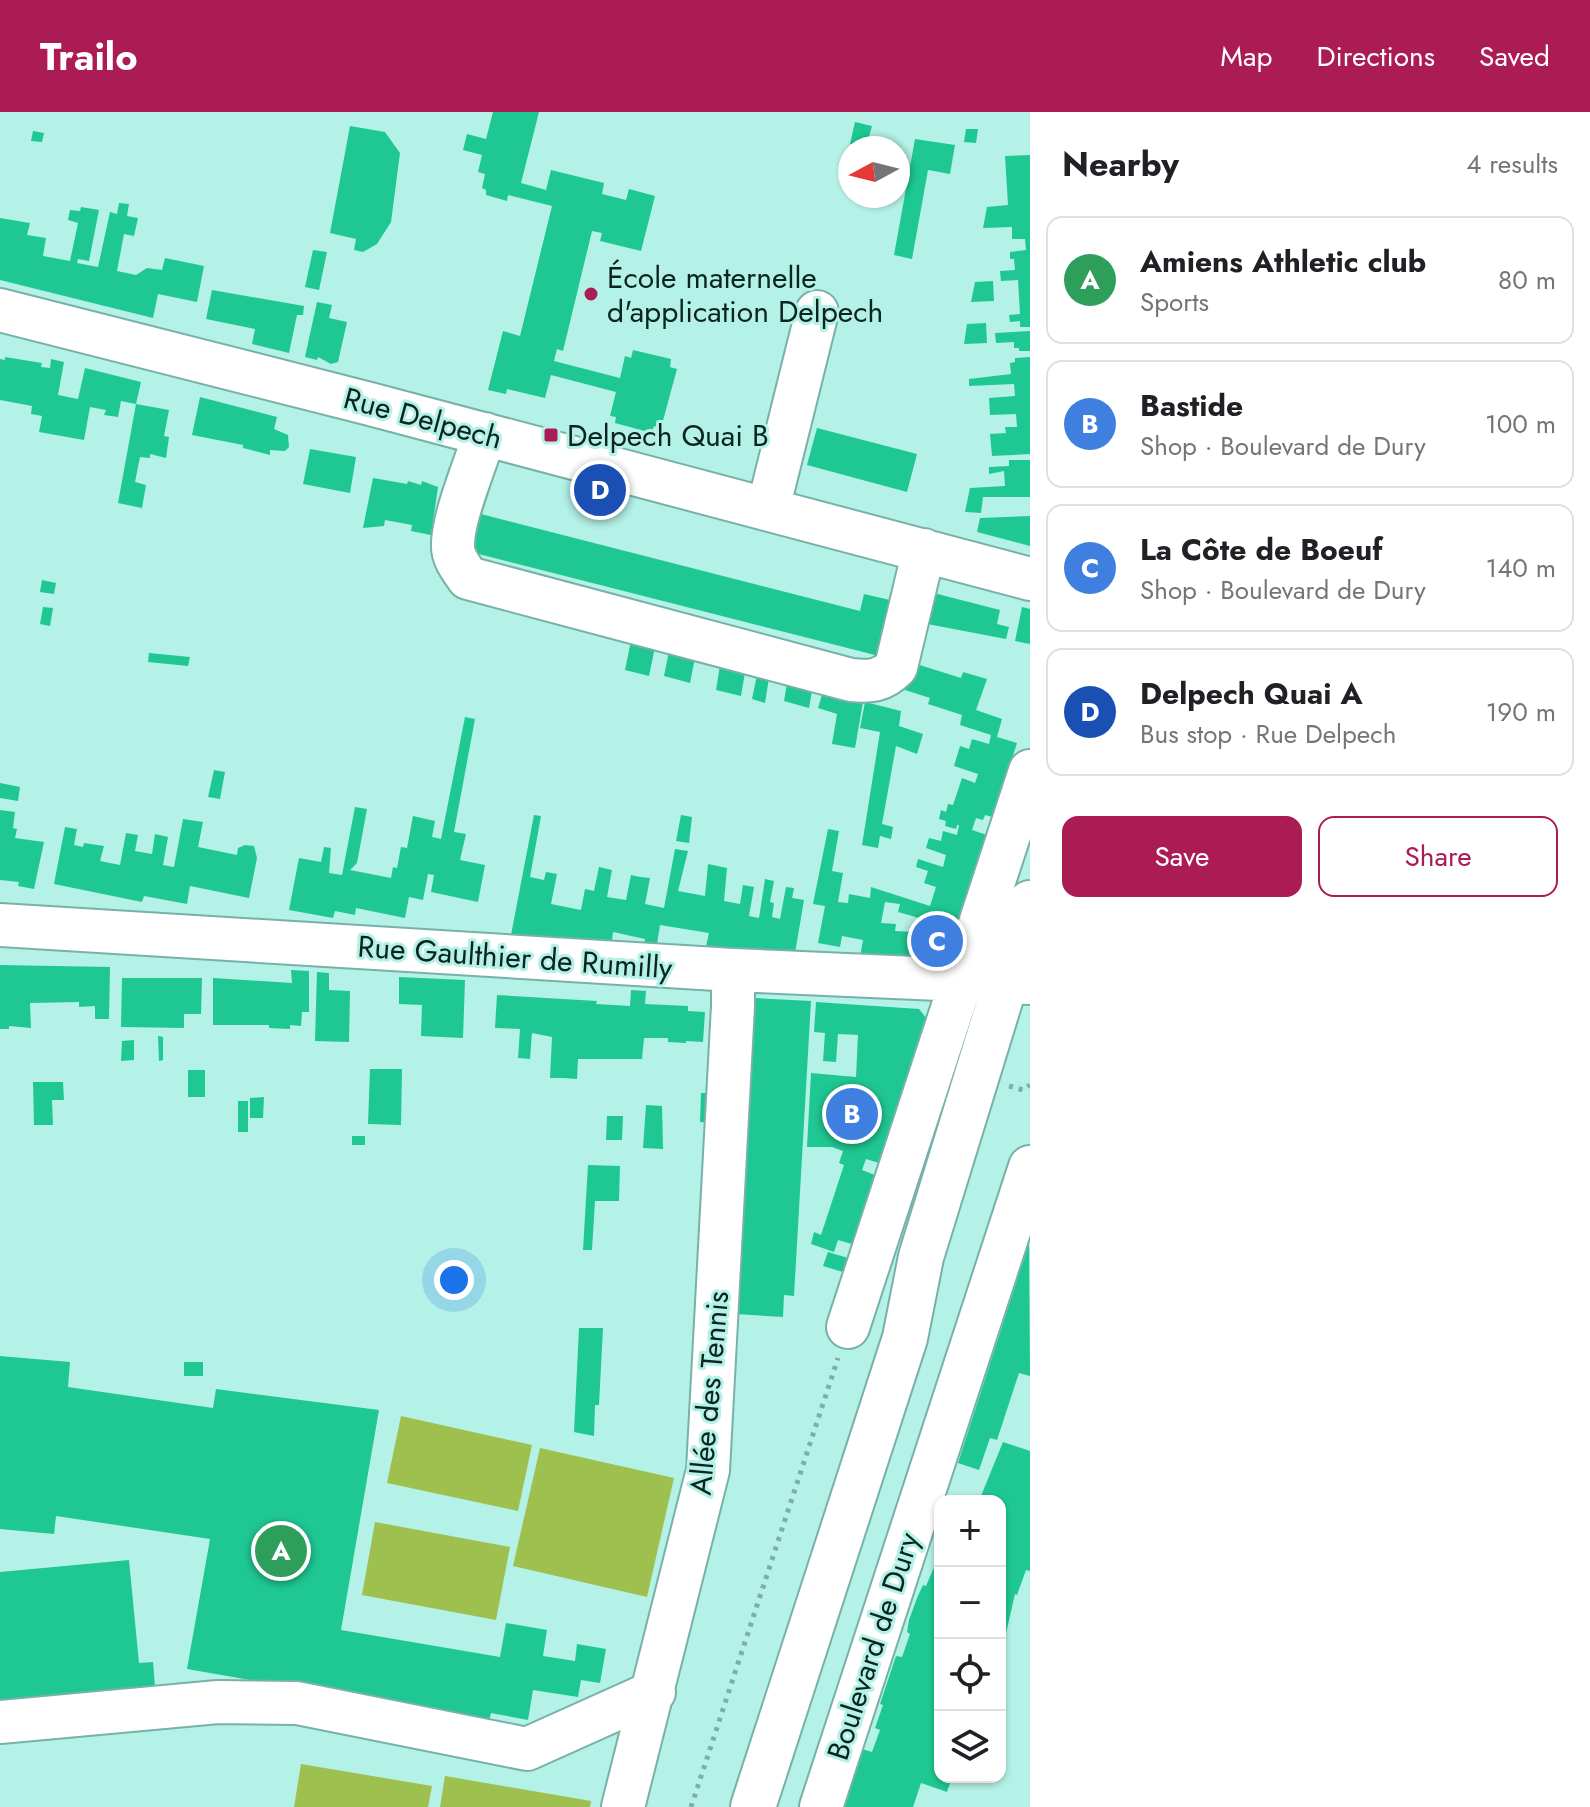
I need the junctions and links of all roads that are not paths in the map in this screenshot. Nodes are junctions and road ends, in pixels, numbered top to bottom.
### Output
1 (0, 310) edge
2 (817, 312) dead end
3 (485, 434) junction
4 (768, 509) junction
5 (924, 550) junction
6 (1030, 579) edge
7 (1030, 771) edge
8 (1030, 903) edge
9 (0, 925) edge
10 (733, 970) junction
11 (961, 981) junction
12 (1022, 986) edge
13 (1030, 1167) edge
14 (848, 1327) road end
15 (654, 1692) junction
16 (0, 1722) edge
17 (623, 1807) edge
18 (753, 1807) edge
19 (821, 1807) edge

1 - 3 street, Rue Delpech
2 - 4 street
3 - 4 street, Rue Delpech
3 - 5 street
4 - 5 street, Rue Delpech
5 - 6 street, Rue Delpech
7 - 11 street
8 - 12 main road
9 - 10 street, Rue Gaulthier de Rumilly
10 - 11 street, Rue Gaulthier de Rumilly
10 - 15 street, Allée des Tennis
11 - 12 street, Rue Gaulthier de Rumilly
11 - 14 street
12 - 18 main road
13 - 19 street, Boulevard de Dury
15 - 16 street
15 - 17 street, Allée des Tennis

